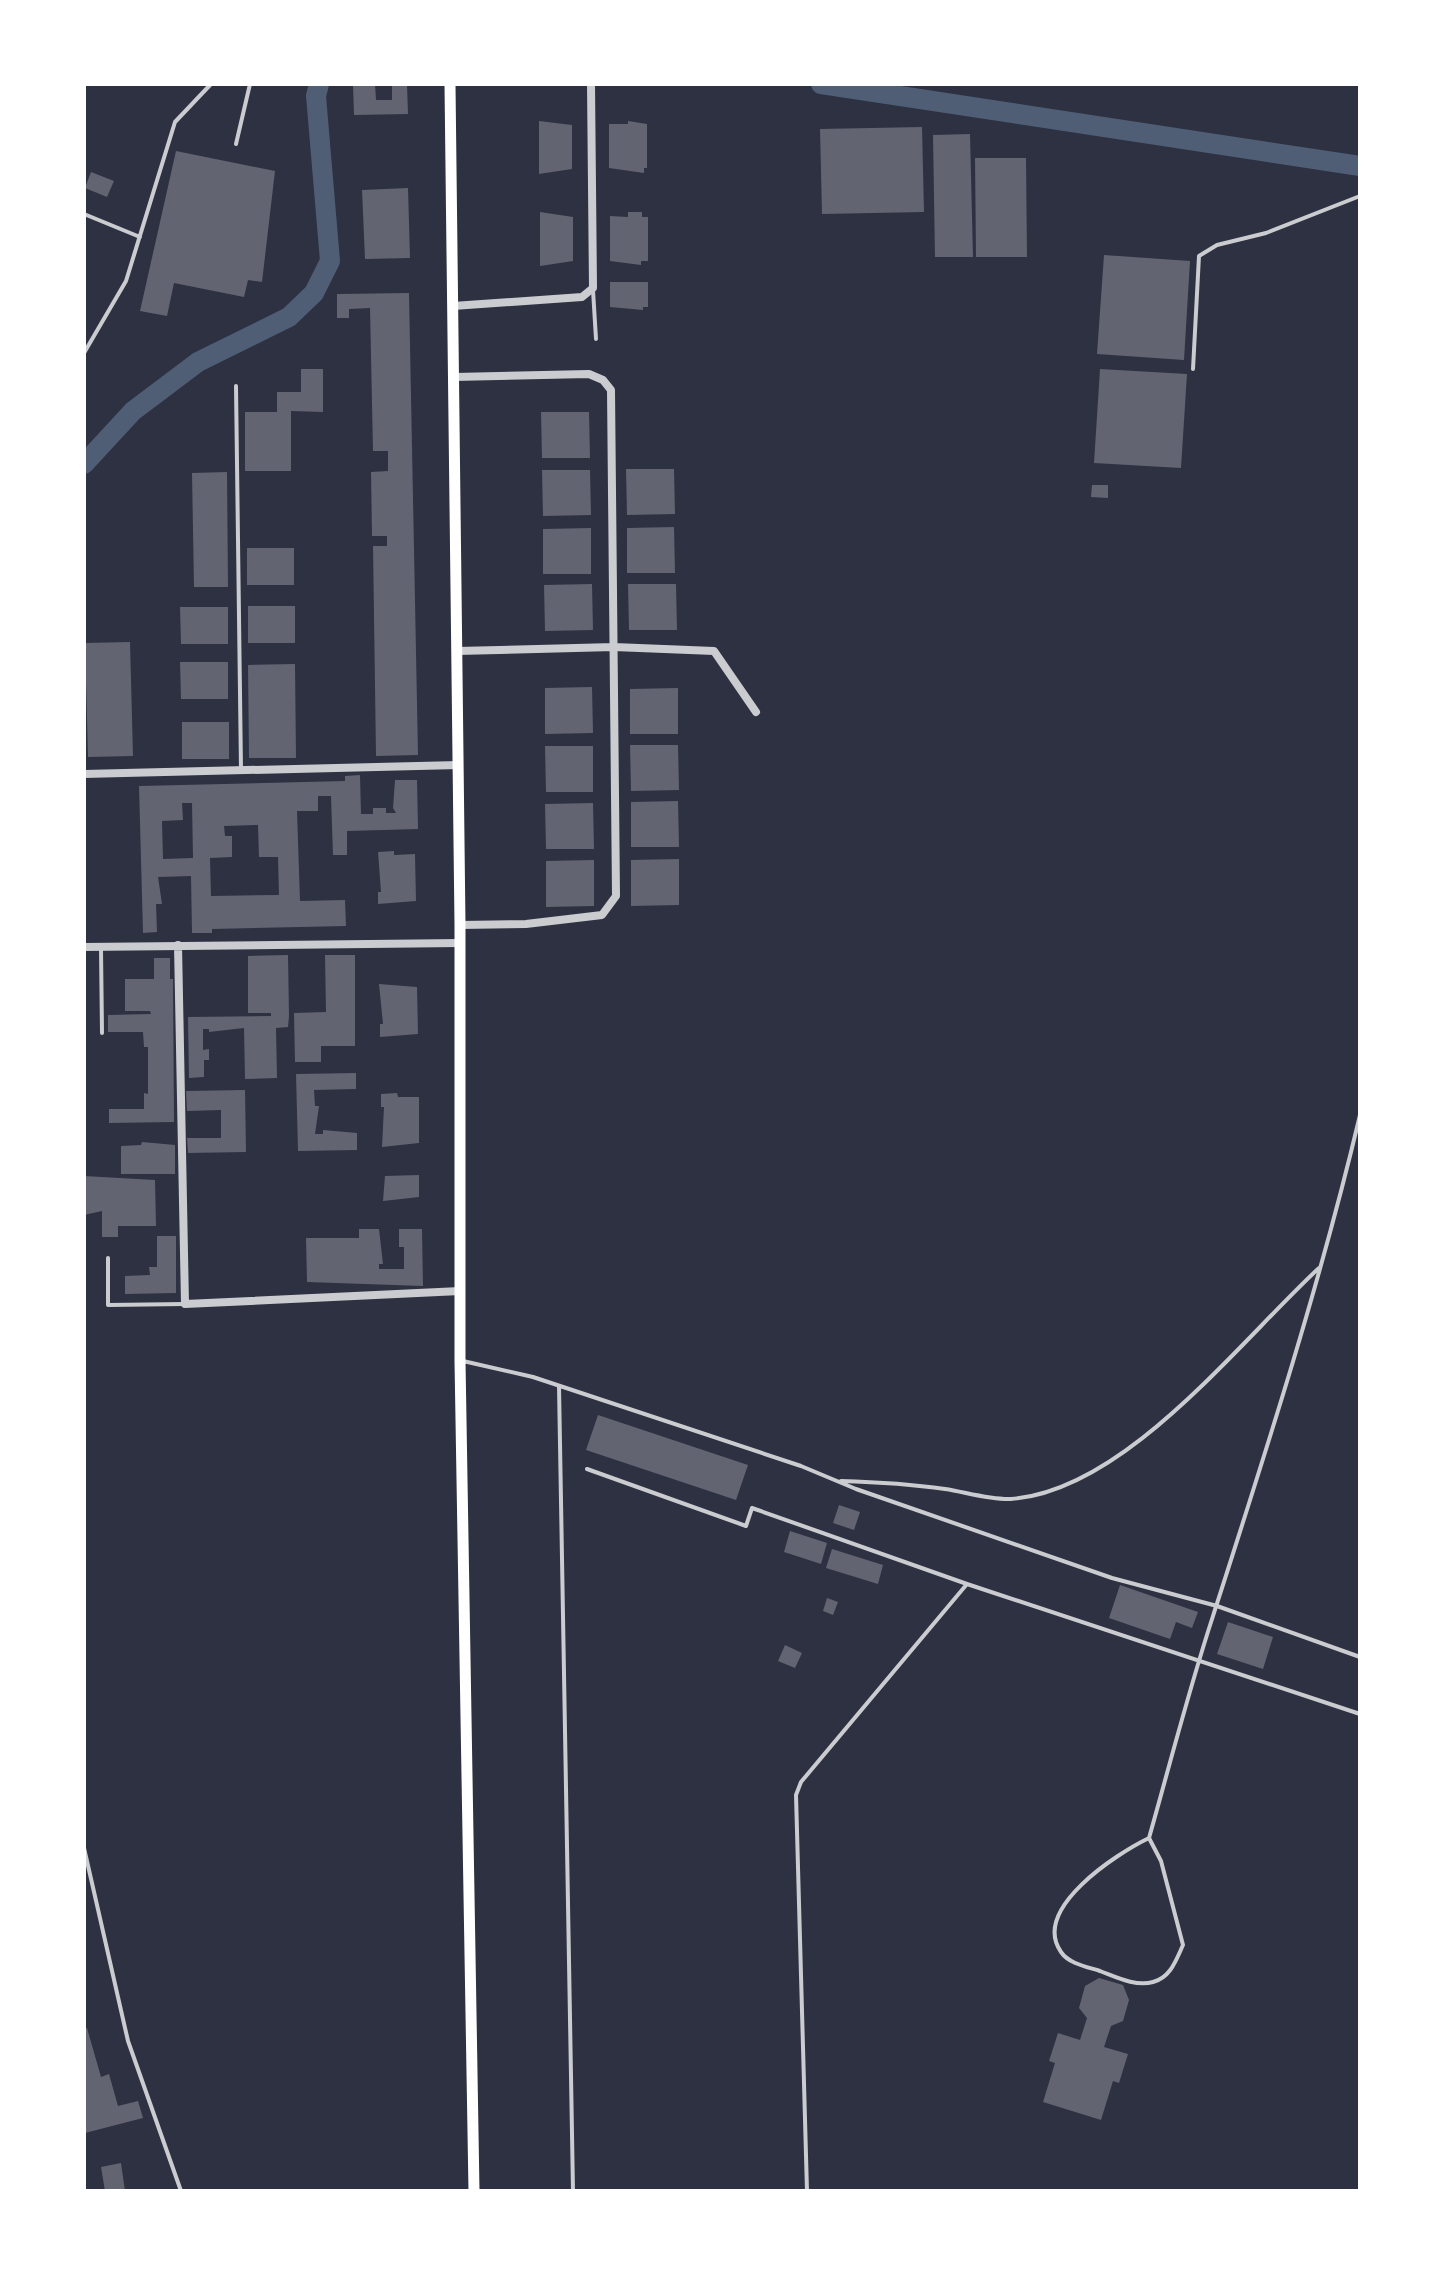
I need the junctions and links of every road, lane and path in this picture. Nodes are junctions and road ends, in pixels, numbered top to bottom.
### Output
1 (211, 84) edge
2 (250, 84) edge
3 (450, 84) edge
4 (591, 84) edge
5 (236, 144) dead end
6 (1360, 196) edge
7 (84, 214) edge
8 (140, 237) junction
9 (593, 288) junction
10 (453, 306) junction
11 (596, 339) dead end
12 (84, 353) edge
13 (1193, 369) dead end
14 (454, 377) junction
15 (236, 386) dead end
16 (614, 647) junction
17 (457, 651) junction
18 (756, 712) dead end
19 (459, 765) junction
20 (241, 770) junction
21 (84, 774) edge
22 (460, 925) junction
23 (460, 943) junction
24 (178, 945) junction
25 (84, 947) edge
26 (101, 947) junction
27 (102, 1033) dead end
28 (1360, 1115) edge
29 (108, 1258) dead end
30 (1320, 1266) junction
31 (460, 1291) junction
32 (185, 1304) junction
33 (460, 1361) junction
34 (559, 1386) junction
35 (587, 1469) dead end
36 (837, 1481) junction
37 (967, 1584) junction
38 (1217, 1606) junction
39 (1360, 1657) edge
40 (1200, 1663) junction
41 (1360, 1714) edge
42 (1149, 1838) junction
43 (84, 1848) edge
44 (181, 2191) edge
45 (474, 2191) edge
46 (573, 2191) edge
47 (807, 2191) edge

1 - 8 lane
2 - 5 lane
3 - 10 main road
4 - 9 street
6 - 13 lane
7 - 8 lane
8 - 12 lane
9 - 10 street
9 - 11 lane
10 - 14 main road
14 - 16 street
14 - 17 main road
15 - 20 lane
16 - 17 street
16 - 18 street
16 - 22 street
17 - 19 main road
19 - 20 street
19 - 22 main road
20 - 21 street
22 - 23 main road
23 - 24 street
23 - 31 main road
24 - 26 street
24 - 32 street
25 - 26 street
26 - 27 lane
28 - 30 lane
29 - 32 lane
30 - 36 lane
30 - 38 lane
31 - 32 street
31 - 33 main road
33 - 34 lane
33 - 45 main road
34 - 36 lane
34 - 46 lane
35 - 37 lane
36 - 38 lane
37 - 40 lane
37 - 47 lane
38 - 39 lane
38 - 40 lane
40 - 41 lane
40 - 42 lane
42 - 42 lane
43 - 44 lane

